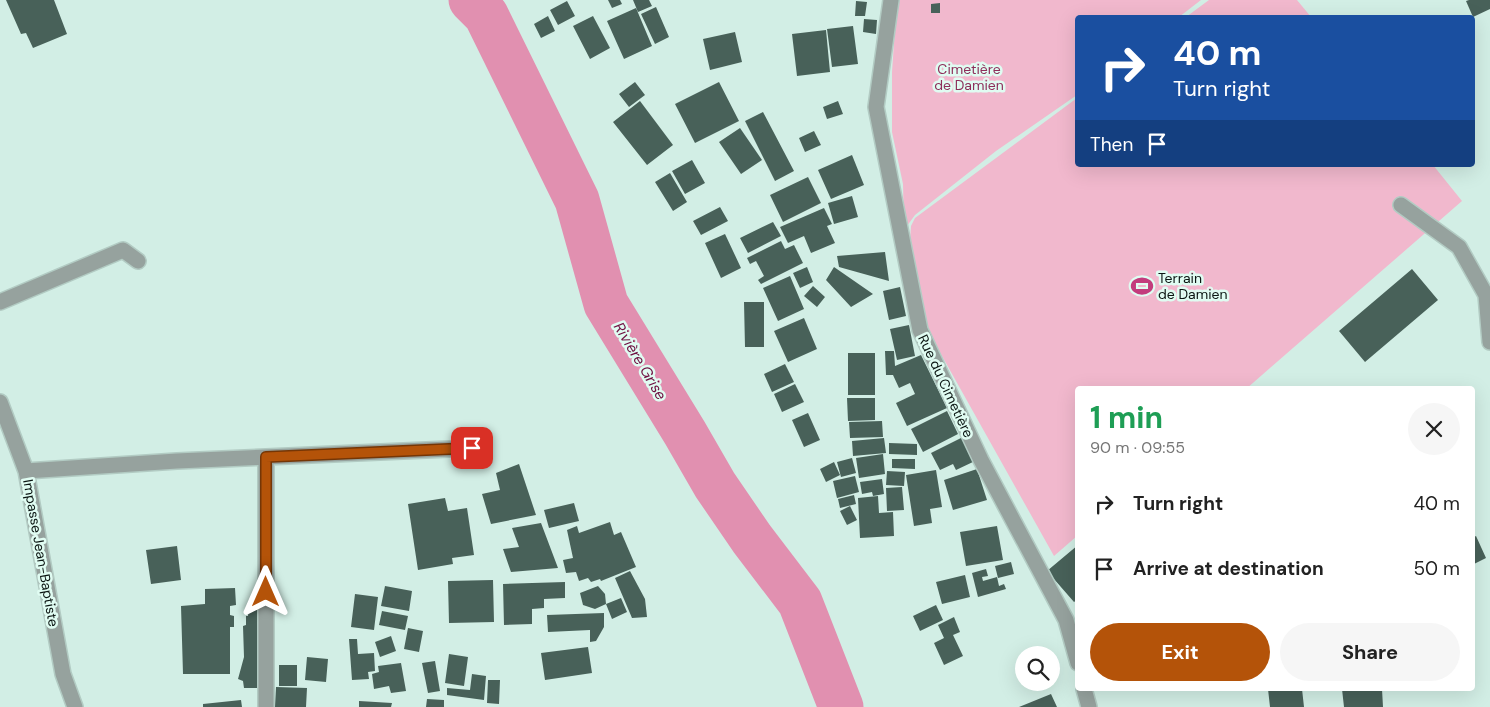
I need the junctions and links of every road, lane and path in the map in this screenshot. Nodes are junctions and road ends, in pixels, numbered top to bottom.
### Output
1 (892, 0) edge
2 (1401, 205) dead end
3 (138, 261) dead end
4 (1488, 292) edge
5 (0, 302) edge
6 (1490, 342) edge
7 (0, 402) edge
8 (472, 448) dead end
9 (266, 457) junction
10 (26, 471) junction
11 (1075, 652) edge
12 (1085, 691) edge
13 (75, 707) edge
14 (266, 707) edge
15 (1089, 707) edge

1 - 11 street, Rue du Cimetière
2 - 4 street
3 - 5 street
4 - 6 street
7 - 10 street, Impasse Jean-Baptiste
8 - 9 street
9 - 10 street
9 - 14 street
10 - 13 street, Impasse Jean-Baptiste
12 - 15 street

